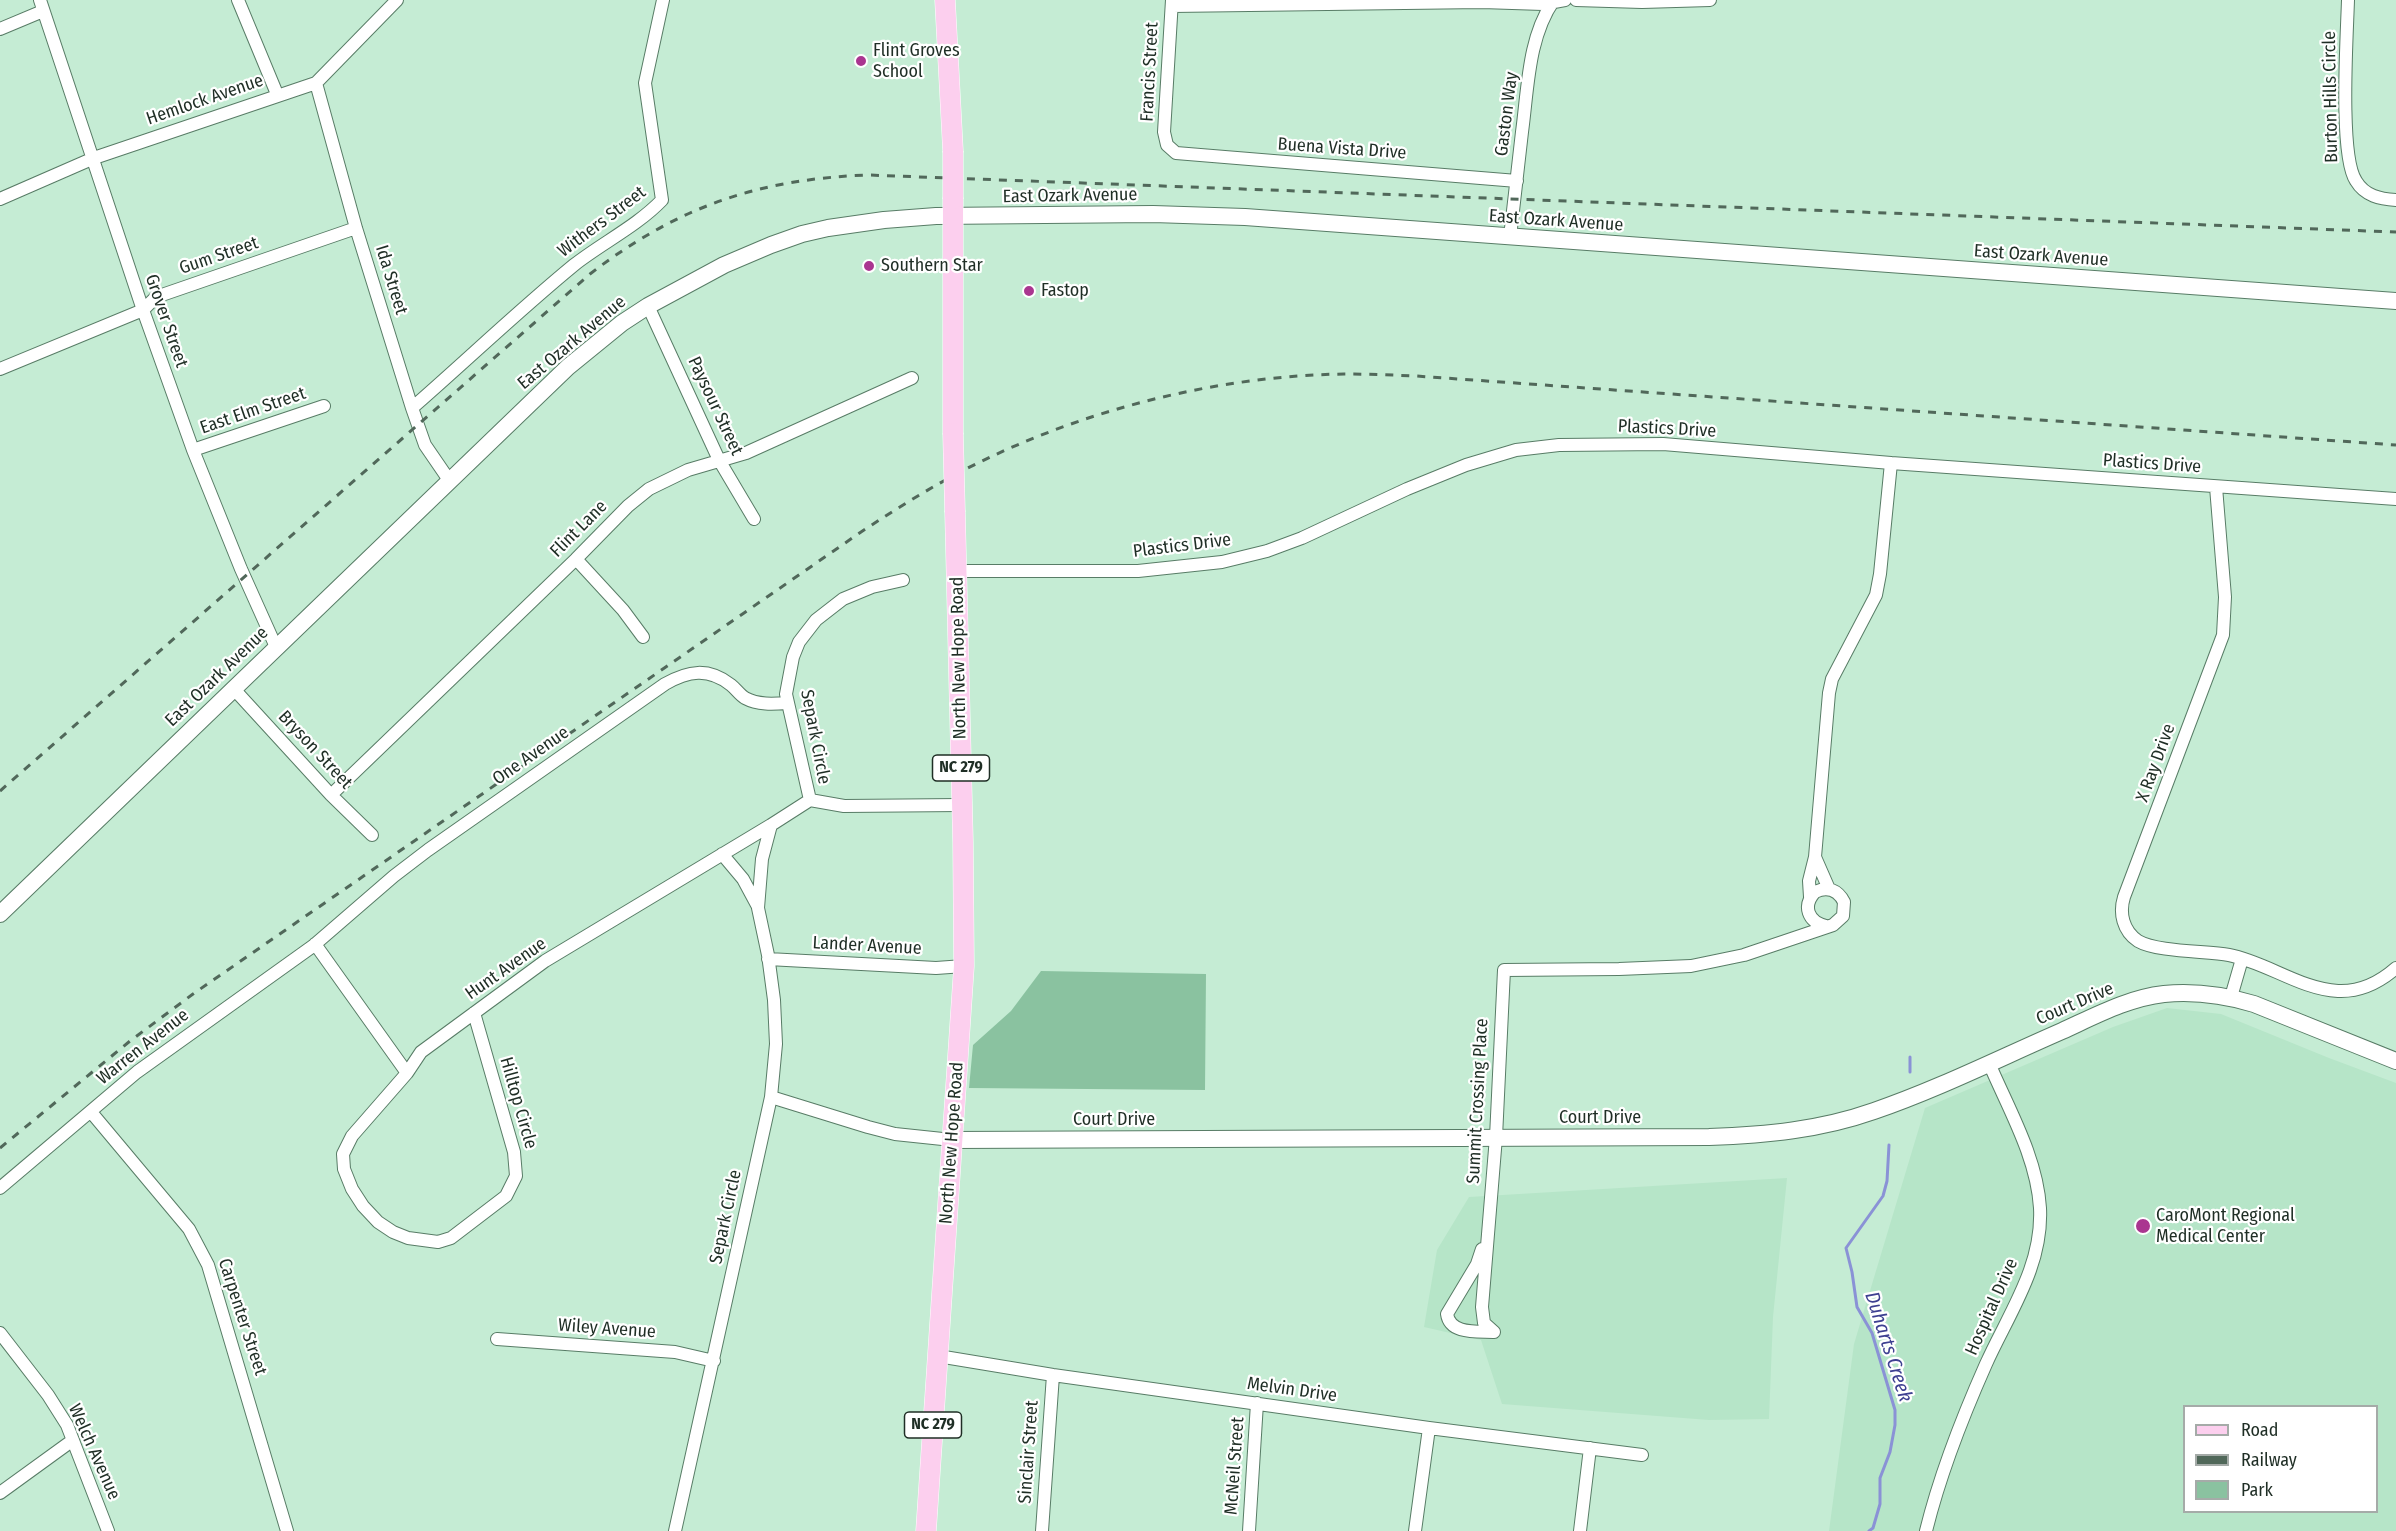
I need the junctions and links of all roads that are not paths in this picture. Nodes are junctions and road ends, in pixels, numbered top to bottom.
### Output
1 (238, 0) edge
2 (397, 0) edge
3 (663, 0) edge
4 (945, 0) edge
5 (1554, 0) edge
6 (1565, 0) edge
7 (1576, 0) edge
8 (2348, 0) edge
9 (1482, 1) edge
10 (1704, 1) edge
11 (1172, 3) edge
12 (42, 5) edge
13 (0, 29) edge
14 (316, 83) junction
15 (277, 94) junction
16 (1167, 145) joint
17 (93, 158) junction
18 (1517, 181) junction
19 (0, 199) edge
20 (2396, 201) edge
21 (953, 207) junction
22 (356, 228) junction
23 (1510, 237) junction
24 (2396, 301) edge
25 (648, 306) junction
26 (143, 310) junction
27 (0, 369) edge
28 (912, 378) dead end
29 (324, 406) dead end
30 (412, 408) junction
31 (193, 450) junction
32 (719, 460) junction
33 (1891, 463) junction
34 (449, 480) junction
35 (2217, 487) junction
36 (2396, 499) edge
37 (754, 519) dead end
38 (576, 559) junction
39 (957, 571) junction
40 (903, 580) dead end
41 (643, 637) dead end
42 (276, 647) junction
43 (233, 688) junction
44 (787, 703) junction
45 (331, 795) junction
46 (810, 800) junction
47 (962, 805) junction
48 (771, 825) junction
49 (372, 836) dead end
50 (722, 854) junction
51 (1815, 858) junction
52 (1829, 889) junction
53 (1810, 897) junction
54 (758, 908) junction
55 (1808, 913) junction
56 (0, 914) edge
57 (1826, 926) junction
58 (1795, 937) junction
59 (315, 944) junction
60 (768, 959) junction
61 (2242, 959) junction
62 (964, 966) junction
63 (2396, 968) edge
64 (2231, 997) junction
65 (474, 1013) junction
66 (2396, 1061) edge
67 (1989, 1063) junction
68 (407, 1073) junction
69 (771, 1096) junction
70 (91, 1112) junction
71 (1496, 1137) junction
72 (952, 1140) junction
73 (0, 1188) edge
74 (1486, 1234) junction
75 (0, 1333) edge
76 (497, 1339) dead end
77 (938, 1356) junction
78 (714, 1360) junction
79 (1053, 1375) junction
80 (1257, 1403) junction
81 (1429, 1428) junction
82 (73, 1440) junction
83 (1590, 1448) junction
84 (1642, 1455) dead end
85 (0, 1493) edge
86 (108, 1531) edge
87 (286, 1531) edge
88 (675, 1531) edge
89 (926, 1531) edge
90 (1042, 1531) edge
91 (1249, 1531) edge
92 (1415, 1531) edge
93 (1580, 1531) edge
94 (1926, 1531) edge

1 - 15 street
2 - 14 street, Hemlock Avenue
3 - 30 street, Withers Street
4 - 21 main road, North New Hope Road / NC 279, bridge
5 - 6 street
5 - 9 street
5 - 18 street, Gaston Way
7 - 10 street
8 - 20 street, Burton Hills Circle
9 - 11 street
11 - 16 street, Francis Street
12 - 13 street
12 - 17 street, Grover Street
14 - 15 street, Hemlock Avenue
14 - 22 street, Ida Street
15 - 17 street, Hemlock Avenue
16 - 18 street, Buena Vista Drive
17 - 19 street, Hemlock Avenue
17 - 26 street, Grover Street
18 - 23 street, Gaston Way
21 - 23 main road, East Ozark Avenue
21 - 25 main road, East Ozark Avenue
21 - 39 main road, North New Hope Road / NC 279, bridge
22 - 26 street, Gum Street
22 - 30 street, Ida Street
23 - 24 main road, East Ozark Avenue
25 - 32 street, Paysour Street
25 - 34 main road, East Ozark Avenue
26 - 27 street, Gum Street
26 - 31 street, Grover Street
28 - 32 street, Flint Lane
29 - 31 street, East Elm Street
30 - 34 street, Ida Street
31 - 42 street, Grover Street
32 - 37 street, Paysour Street
32 - 38 street, Flint Lane
33 - 35 street, Plastics Drive
33 - 39 street, Plastics Drive
33 - 51 street
34 - 42 main road, East Ozark Avenue
35 - 36 street, Plastics Drive
35 - 61 street, X Ray Drive
38 - 41 street
38 - 45 street, Flint Lane
39 - 47 main road, North New Hope Road / NC 279
40 - 44 street, Separk Circle
42 - 43 main road, East Ozark Avenue
43 - 45 street, Bryson Street
43 - 56 main road, East Ozark Avenue
44 - 46 street, Separk Circle
44 - 59 street, One Avenue
45 - 49 street, Bryson Street
46 - 47 street
46 - 48 street, Separk Circle
47 - 62 main road, North New Hope Road / NC 279
48 - 50 street, Hunt Avenue
48 - 54 street, Separk Circle
50 - 54 street, Separk Circle
50 - 65 street, Hunt Avenue
51 - 52 street
51 - 53 street
52 - 53 street
52 - 57 street
53 - 55 street
54 - 60 street, Separk Circle
55 - 57 street
55 - 58 street
57 - 58 street
58 - 71 street, Summit Crossing Place
59 - 68 street
59 - 70 street, Warren Avenue
60 - 62 street, Lander Avenue
60 - 69 street, Separk Circle
61 - 63 street, X Ray Drive
61 - 64 street
62 - 72 main road, North New Hope Road / NC 279
64 - 66 main road, Court Drive
64 - 67 main road, Court Drive
65 - 68 street, Hunt Avenue
65 - 68 street, Hilltop Circle
67 - 71 main road, Court Drive
67 - 94 street, Hospital Drive
69 - 72 street, Court Drive
69 - 78 street, Separk Circle
70 - 73 street, Warren Avenue
70 - 87 street, Carpenter Street
71 - 72 main road, Court Drive
71 - 74 street, Summit Crossing Place
72 - 77 main road, North New Hope Road / NC 279
74 - 74 street, Summit Crossing Place
75 - 82 street, Welch Avenue
76 - 78 street, Wiley Avenue
77 - 79 street, Melvin Drive
77 - 89 main road, North New Hope Road / NC 279
78 - 88 street, Separk Circle
79 - 80 street, Melvin Drive
79 - 90 street, Sinclair Street
80 - 81 street, Melvin Drive
80 - 91 street, McNeil Street
81 - 83 street, Melvin Drive
81 - 92 street
82 - 85 street
82 - 86 street, Welch Avenue
83 - 84 street, Melvin Drive
83 - 93 street

